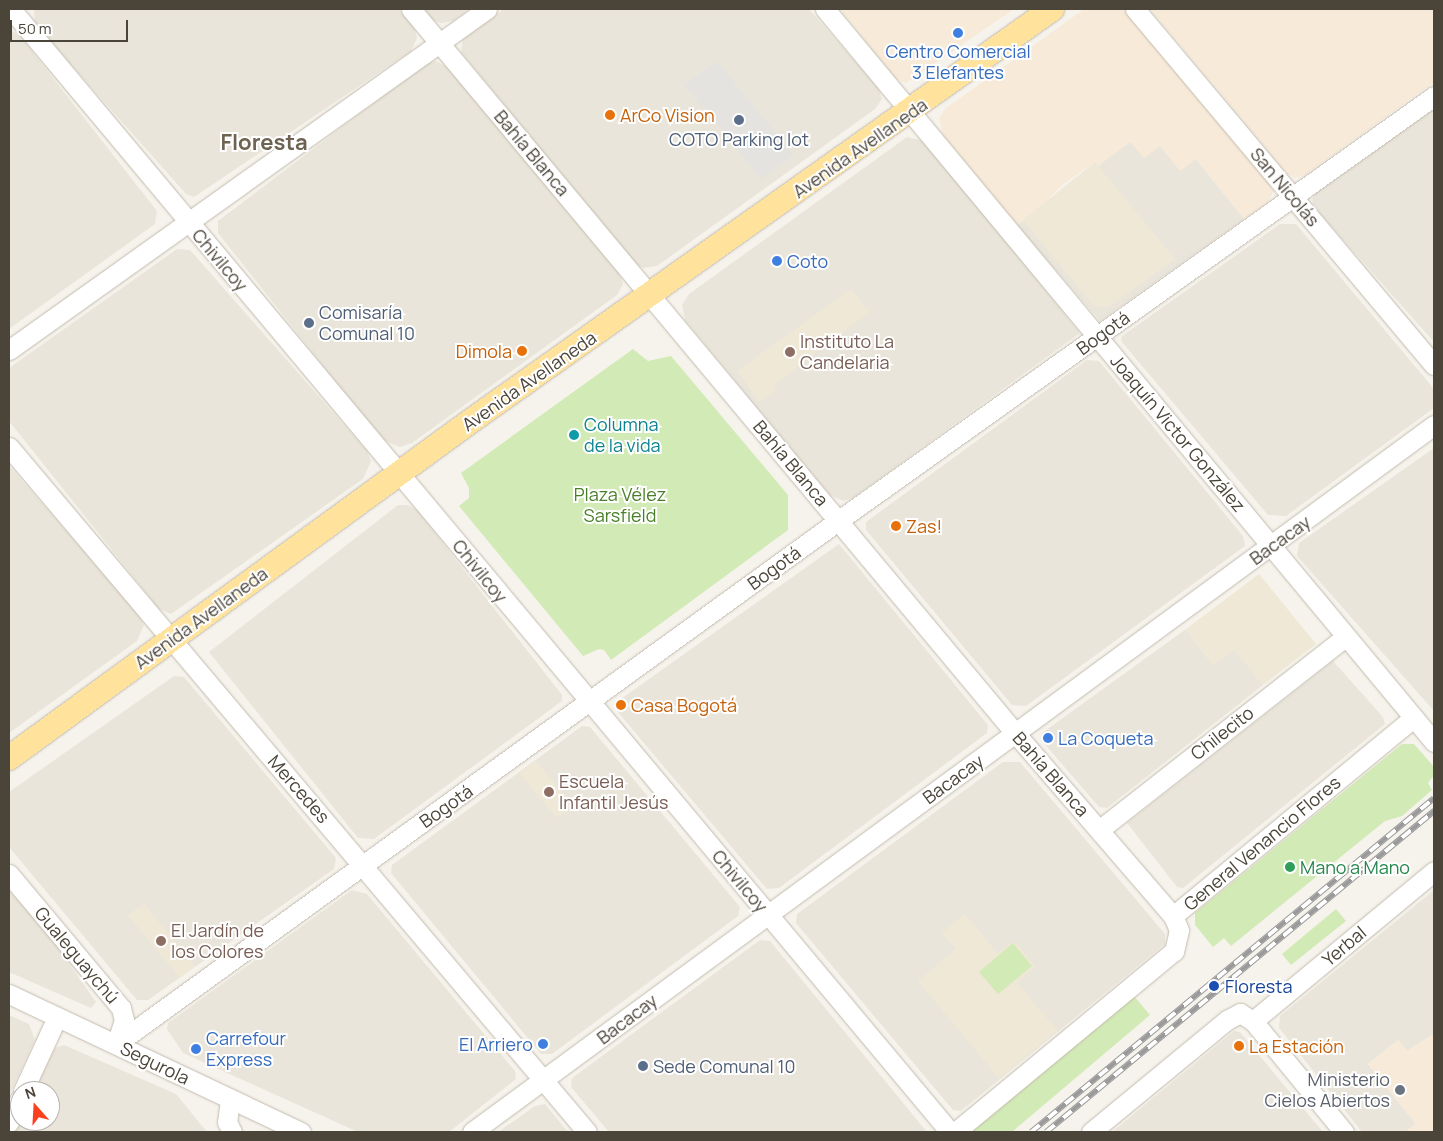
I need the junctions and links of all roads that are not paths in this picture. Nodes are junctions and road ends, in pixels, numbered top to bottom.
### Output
1 (411, 9) edge
2 (487, 9) edge
3 (825, 9) edge
4 (1052, 9) edge
5 (1136, 9) edge
6 (11, 10) edge
7 (439, 43) junction
8 (1434, 96) edge
9 (911, 112) junction
10 (1293, 197) junction
11 (188, 223) junction
12 (651, 295) junction
13 (1098, 337) junction
14 (9, 350) edge
15 (1434, 365) edge
16 (1434, 425) edge
17 (9, 447) edge
18 (400, 473) junction
19 (839, 520) junction
20 (1271, 546) junction
21 (1344, 637) junction
22 (172, 639) junction
23 (590, 704) junction
24 (1413, 718) junction
25 (1015, 733) junction
26 (1433, 737) edge
27 (9, 758) edge
28 (1099, 830) junction
29 (364, 864) junction
30 (1434, 871) edge
31 (9, 874) edge
32 (767, 914) junction
33 (1173, 916) junction
34 (9, 994) edge
35 (57, 1017) junction
36 (1247, 1018) junction
37 (116, 1044) junction
38 (544, 1080) junction
39 (28, 1081) edge
40 (230, 1099) junction
41 (232, 1132) edge
42 (302, 1132) edge
43 (472, 1132) edge
44 (588, 1132) edge
45 (950, 1132) edge
46 (955, 1132) edge
47 (1091, 1132) edge
48 (1344, 1132) edge

1 - 7 street, Bahía Blanca
2 - 7 street
3 - 9 street, Joaquín Victor González
4 - 9 main road, Avenida Avellaneda
5 - 10 street, San Nicolás
6 - 11 street, Chivilcoy
7 - 11 street
7 - 12 street, Bahía Blanca
8 - 10 street, Bogotá
9 - 12 main road, Avenida Avellaneda
9 - 13 street, Joaquín Victor González
10 - 13 street, Bogotá
10 - 15 street, San Nicolás
11 - 14 street
11 - 18 street, Chivilcoy
12 - 18 main road, Avenida Avellaneda
12 - 19 street, Bahía Blanca
13 - 19 street, Bogotá
13 - 20 street, Joaquín Victor González
16 - 20 street, Bacacay
17 - 22 street, Mercedes
18 - 22 main road, Avenida Avellaneda
18 - 23 street, Chivilcoy
19 - 23 street, Bogotá
19 - 25 street, Bahía Blanca
20 - 21 street, Joaquín Victor González
20 - 25 street, Bacacay
21 - 24 street, Joaquín Victor González
21 - 28 street, Chilecito
22 - 27 main road, Avenida Avellaneda
22 - 29 street, Mercedes
23 - 29 street, Bogotá
23 - 32 street, Chivilcoy
24 - 26 street, Joaquín Victor González
24 - 33 street, General Venancio Flores
25 - 28 street, Bahía Blanca
25 - 32 street, Bacacay
28 - 33 street, Bahía Blanca
29 - 37 street, Bogotá
29 - 38 street, Mercedes
30 - 36 street, Yerbal
31 - 37 street, Gualeguaychú
32 - 38 street, Bacacay
32 - 45 street, Chivilcoy
33 - 46 street, General Venancio Flores
34 - 35 street, Segurola
35 - 37 street, Segurola
35 - 39 street
36 - 47 street, Yerbal
36 - 48 street
37 - 40 street, Segurola
38 - 43 street, Bacacay
38 - 44 street, Mercedes
40 - 41 street
40 - 42 street, Segurola

